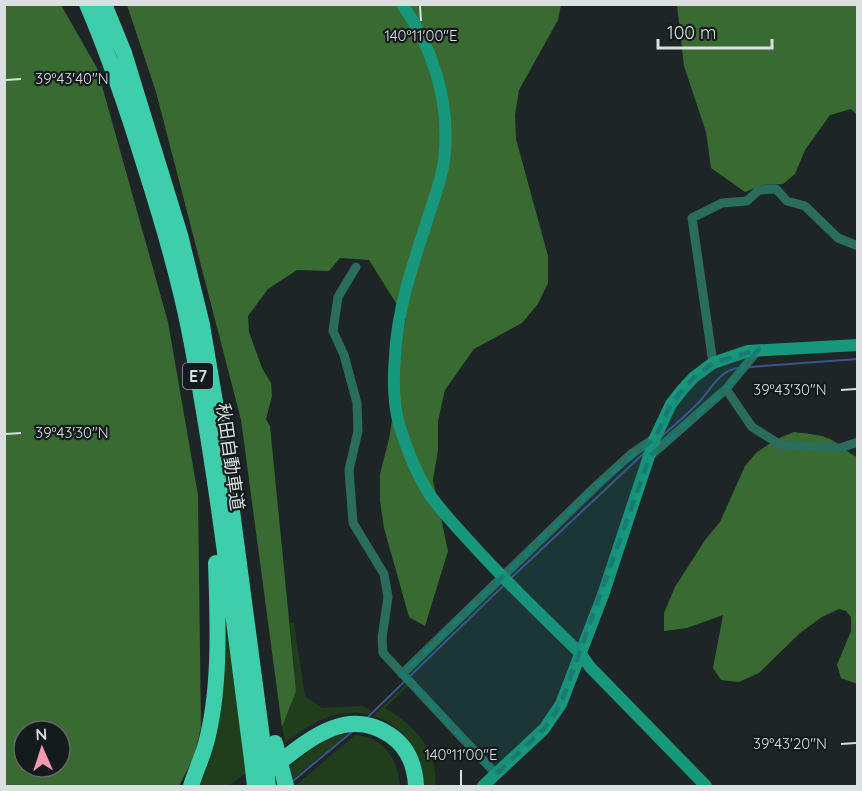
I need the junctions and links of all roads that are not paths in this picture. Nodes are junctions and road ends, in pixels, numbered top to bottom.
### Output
1 (87, 4) edge
2 (104, 4) edge
3 (402, 4) edge
4 (858, 246) edge
5 (356, 267) dead end
6 (858, 345) edge
7 (759, 350) junction
8 (713, 363) junction
9 (726, 389) junction
10 (655, 438) junction
11 (858, 442) edge
12 (650, 456) junction
13 (214, 474) junction
14 (503, 577) junction
15 (580, 653) junction
16 (402, 674) junction
17 (264, 752) junction
18 (496, 774) junction
19 (191, 786) edge
20 (249, 786) edge
21 (255, 786) edge
22 (260, 786) edge
23 (268, 786) edge
24 (286, 786) edge
25 (408, 786) edge
26 (416, 786) edge
27 (483, 786) edge
28 (706, 786) edge

1 - 13 highway, 秋田自動車道 / E7
2 - 17 highway, 秋田自動車道 / E7
3 - 14 street
4 - 8 street
5 - 16 street
6 - 7 street
7 - 8 street
7 - 9 street
8 - 10 street
9 - 11 street
9 - 12 street
10 - 12 street
10 - 14 street
12 - 15 street
13 - 17 highway, 秋田自動車道 / E7
13 - 19 highway
14 - 15 street
14 - 16 street
15 - 18 street
15 - 28 street
16 - 18 street
17 - 21 highway, 秋田自動車道 / E7, bridge
17 - 23 highway, 秋田自動車道 / E7, bridge
17 - 24 highway, bridge
18 - 27 street
20 - 26 highway
22 - 25 highway

